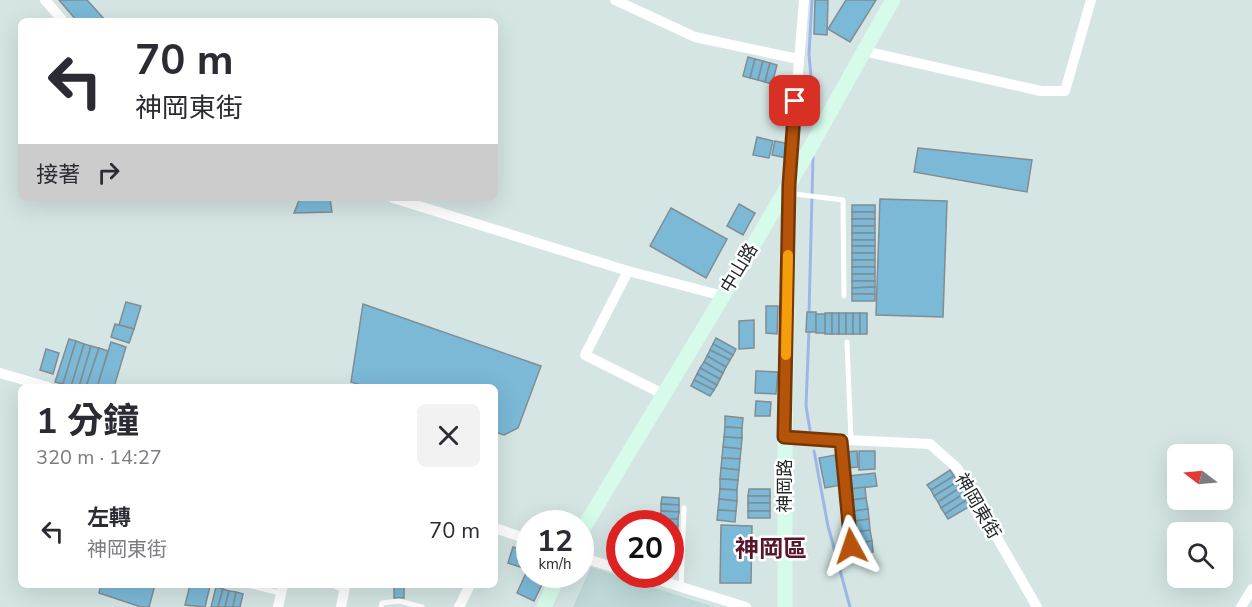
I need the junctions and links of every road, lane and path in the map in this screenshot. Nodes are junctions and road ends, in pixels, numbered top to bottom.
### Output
1 (45, 0) edge
2 (615, 0) edge
3 (804, 0) edge
4 (893, 0) edge
5 (1092, 0) edge
6 (60, 18) edge
7 (864, 51) junction
8 (798, 59) junction
9 (789, 185) junction
10 (403, 201) edge
11 (628, 271) junction
12 (723, 296) junction
13 (844, 296) dead end
14 (847, 342) dead end
15 (0, 373) edge
16 (38, 384) edge
17 (663, 394) junction
18 (784, 437) junction
19 (846, 441) junction
20 (594, 510) edge
21 (498, 529) edge
22 (516, 535) edge
23 (851, 546) dead end
24 (342, 588) edge
25 (468, 588) edge
26 (553, 588) edge
27 (684, 588) edge
28 (282, 589) edge
29 (1252, 589) edge
30 (381, 605) edge
31 (278, 607) edge
32 (341, 607) edge
33 (422, 607) edge
34 (459, 607) edge
35 (544, 607) edge
36 (746, 607) edge
37 (785, 607) edge
38 (1037, 607) edge
39 (1241, 607) edge

1 - 6 street
2 - 8 street
3 - 8 street
4 - 7 street, 中山路
5 - 7 street
7 - 9 street, 中山路
8 - 9 street
9 - 12 street, 中山路
9 - 13 lane
9 - 18 street, 神岡路
10 - 11 street
11 - 12 street
11 - 17 street
12 - 17 street, 中山路
14 - 19 lane
15 - 16 street
17 - 20 street, 中山路
18 - 19 street, 神岡東街
18 - 37 street, 神岡路
19 - 23 lane
19 - 38 street, 神岡東街
21 - 22 street
24 - 32 street
25 - 34 street
26 - 35 street
27 - 36 street
28 - 31 street
29 - 39 street
30 - 33 lane

